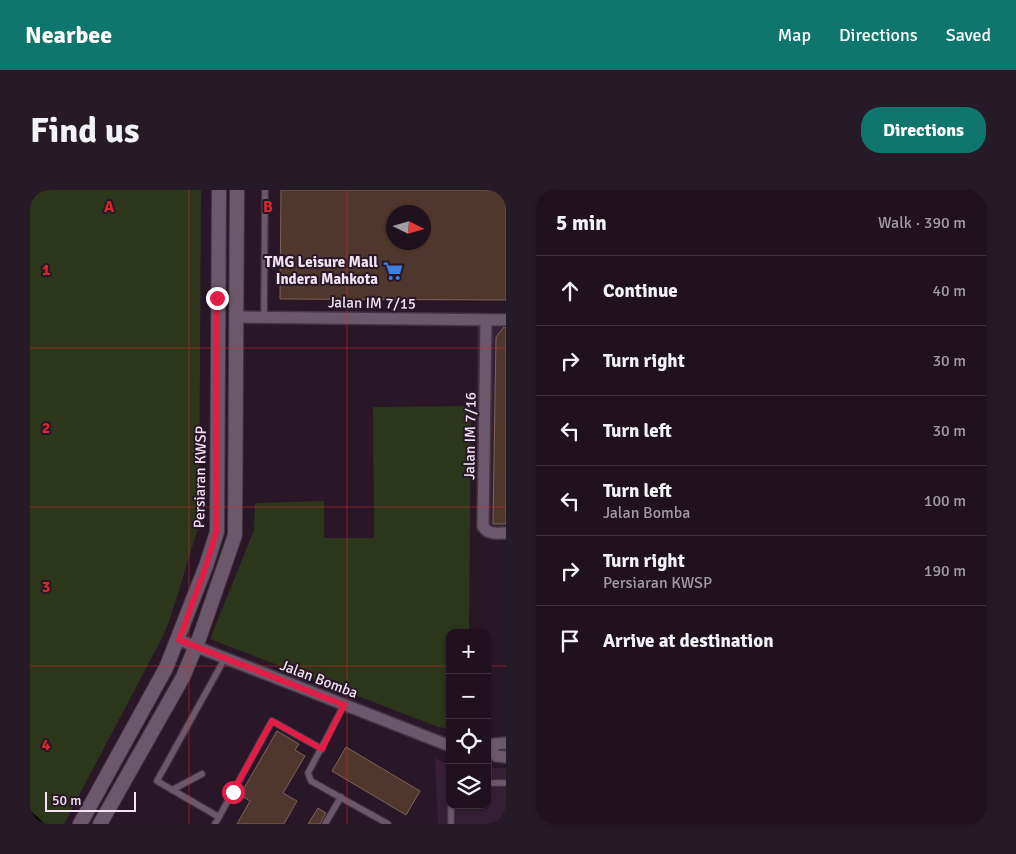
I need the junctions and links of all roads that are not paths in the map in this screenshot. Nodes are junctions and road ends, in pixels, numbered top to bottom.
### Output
1 (218, 190) edge
2 (237, 190) edge
3 (265, 190) edge
4 (217, 298) junction
5 (237, 298) junction
6 (264, 317) junction
7 (237, 318) junction
8 (486, 320) junction
9 (506, 320) edge
10 (506, 533) edge
11 (179, 640) junction
12 (196, 647) junction
13 (225, 658) junction
14 (344, 705) junction
15 (506, 743) edge
16 (446, 744) edge
17 (491, 748) edge
18 (322, 749) junction
19 (491, 752) edge
20 (506, 757) edge
21 (202, 774) dead end
22 (491, 783) edge
23 (506, 783) edge
24 (172, 790) junction
25 (341, 797) junction
26 (451, 809) edge
27 (219, 816) junction
28 (80, 824) edge
29 (100, 824) edge
30 (215, 824) edge
31 (325, 824) edge
32 (388, 824) edge
33 (451, 824) edge

1 - 4 street, Persiaran KWSP
2 - 5 street
3 - 6 lane
4 - 5 street
4 - 11 street, Persiaran KWSP
5 - 7 street
6 - 7 street, Jalan IM 7/15
6 - 8 street, Jalan IM 7/15
7 - 12 street
8 - 9 street, Jalan IM 7/15
8 - 10 street, Jalan IM 7/16
11 - 12 street, Jalan Bomba
11 - 28 street, Persiaran KWSP
12 - 13 street, Jalan Bomba
12 - 29 street
13 - 14 street, Jalan Bomba
13 - 24 lane
14 - 16 street, Jalan Bomba
14 - 18 lane
15 - 17 street
18 - 25 lane
18 - 27 lane
19 - 20 street
21 - 24 lane
22 - 23 lane
24 - 27 lane
25 - 31 lane
25 - 32 lane
26 - 33 lane
27 - 30 lane

